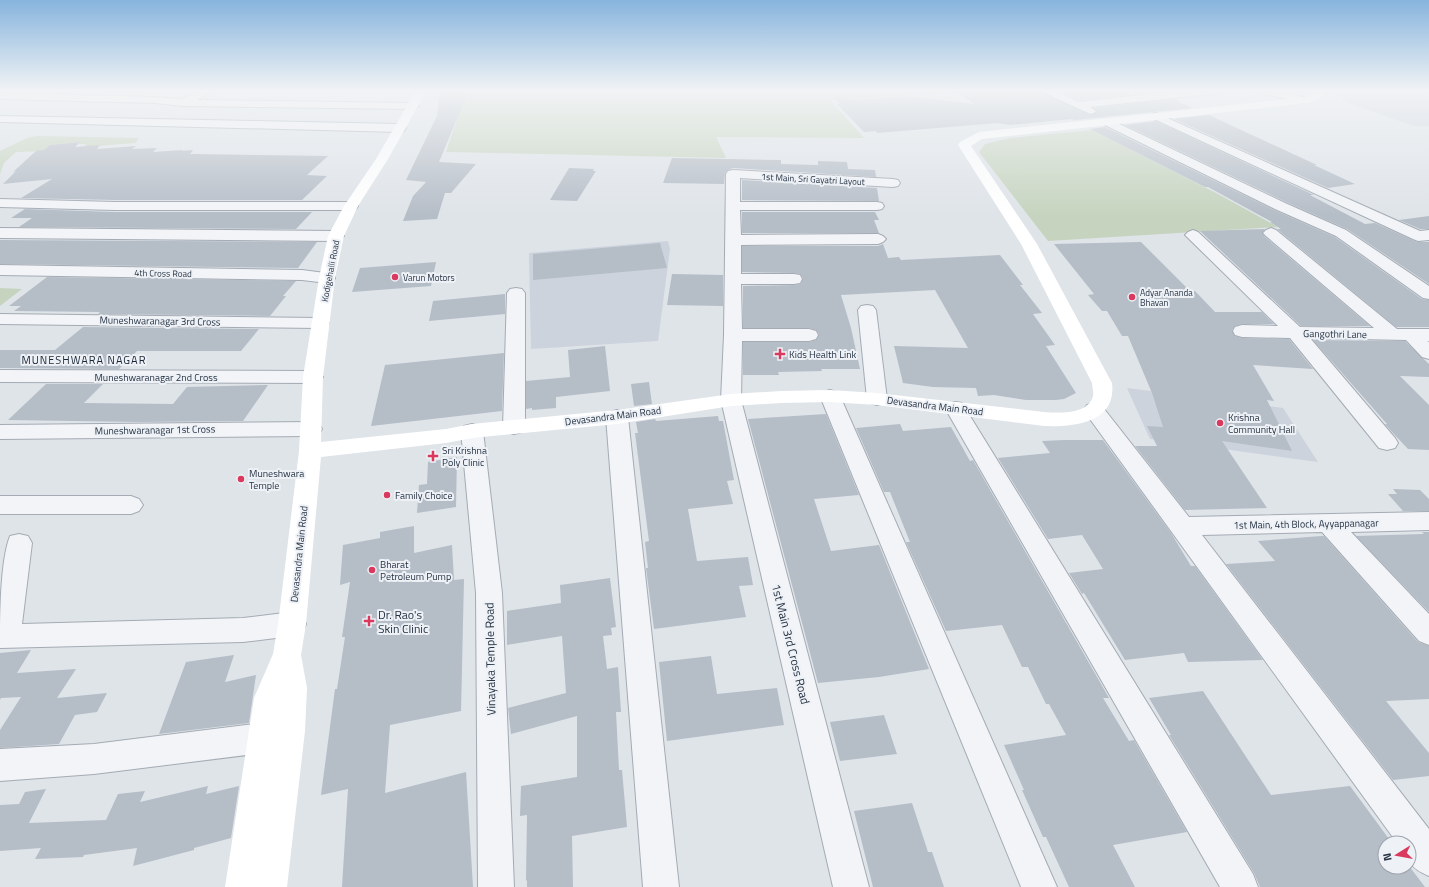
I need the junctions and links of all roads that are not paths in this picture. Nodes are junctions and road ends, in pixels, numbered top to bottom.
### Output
1 (398, 131) edge
2 (1023, 131) edge
3 (1131, 131) edge
4 (1190, 131) edge
5 (733, 174) joint
6 (893, 183) dead end
7 (0, 203) edge
8 (350, 206) junction
9 (733, 206) junction
10 (876, 206) dead end
11 (1280, 206) junction
12 (1335, 210) dead end
13 (0, 233) edge
14 (1271, 233) dead end
15 (1193, 235) dead end
16 (1429, 235) edge
17 (336, 236) junction
18 (878, 239) dead end
19 (733, 240) junction
20 (0, 270) edge
21 (327, 278) junction
22 (733, 279) junction
23 (794, 279) dead end
24 (516, 293) dead end
25 (1429, 294) edge
26 (866, 310) dead end
27 (0, 319) edge
28 (320, 323) junction
29 (1242, 331) dead end
30 (1296, 333) junction
31 (809, 335) dead end
32 (1402, 335) junction
33 (1429, 335) edge
34 (733, 336) junction
35 (1429, 353) edge
36 (0, 376) edge
37 (313, 377) junction
38 (830, 396) junction
39 (877, 399) junction
40 (732, 400) junction
41 (955, 408) junction
42 (1094, 410) junction
43 (617, 417) junction
44 (514, 427) junction
45 (472, 431) junction
46 (0, 432) edge
47 (313, 443) junction
48 (1387, 443) dead end
49 (0, 504) edge
50 (131, 504) dead end
51 (1429, 522) edge
52 (1328, 523) junction
53 (1182, 526) junction
54 (18, 543) dead end
55 (1429, 633) edge
56 (3, 636) edge
57 (289, 639) junction
58 (263, 738) junction
59 (0, 765) edge
60 (1429, 858) edge
61 (244, 887) edge
62 (269, 887) edge
63 (496, 887) edge
64 (660, 887) edge
65 (851, 887) edge
66 (1040, 887) edge
67 (1240, 887) edge

1 - 8 main road, Kodigehalli Road
2 - 42 main road
3 - 11 street
4 - 16 street
5 - 6 street, 1st Main, Sri Gayatri Layout
5 - 9 street, 1st Main 3rd Cross Road
7 - 8 street
8 - 17 main road, Kodigehalli Road
9 - 10 street
9 - 19 street, 1st Main 3rd Cross Road
11 - 12 street
11 - 25 street
13 - 17 street
14 - 32 street
15 - 30 street
17 - 21 main road, Kodigehalli Road
18 - 19 street
19 - 22 street, 1st Main 3rd Cross Road
20 - 21 street, 4th Cross Road
21 - 28 main road, Kodigehalli Road
22 - 23 street
22 - 34 street, 1st Main 3rd Cross Road
24 - 44 street
26 - 39 street
27 - 28 street, Muneshwaranagar 3rd Cross
28 - 37 main road, Kodigehalli Road
29 - 30 street, Gangothri Lane
30 - 32 street, Gangothri Lane
30 - 48 street
31 - 34 street
32 - 33 street, Gangothri Lane
32 - 35 street
34 - 40 street, 1st Main 3rd Cross Road
36 - 37 street, Muneshwaranagar 2nd Cross
37 - 47 main road, Kodigehalli Road
38 - 39 main road, Devasandra Main Road
38 - 40 main road, Devasandra Main Road
38 - 66 street
39 - 41 main road, Devasandra Main Road
40 - 43 main road, Devasandra Main Road
40 - 65 street, 1st Main 3rd Cross Road
41 - 42 main road, Devasandra Main Road
41 - 67 street
42 - 53 street
43 - 44 main road, Devasandra Main Road
43 - 64 street
44 - 45 main road, Devasandra Main Road
45 - 47 main road, Devasandra Main Road
45 - 63 street, Vinayaka Temple Road
46 - 47 street, Muneshwaranagar 1st Cross
47 - 57 main road, Devasandra Main Road
49 - 50 street
51 - 52 street, 1st Main, 4th Block, Ayyappanagar
52 - 53 street, 1st Main, 4th Block, Ayyappanagar
52 - 55 street
53 - 60 street
54 - 56 street
56 - 57 street
57 - 58 main road, Devasandra Main Road
57 - 62 main road, Devasandra Main Road
58 - 59 street
58 - 61 main road, Devasandra Main Road

